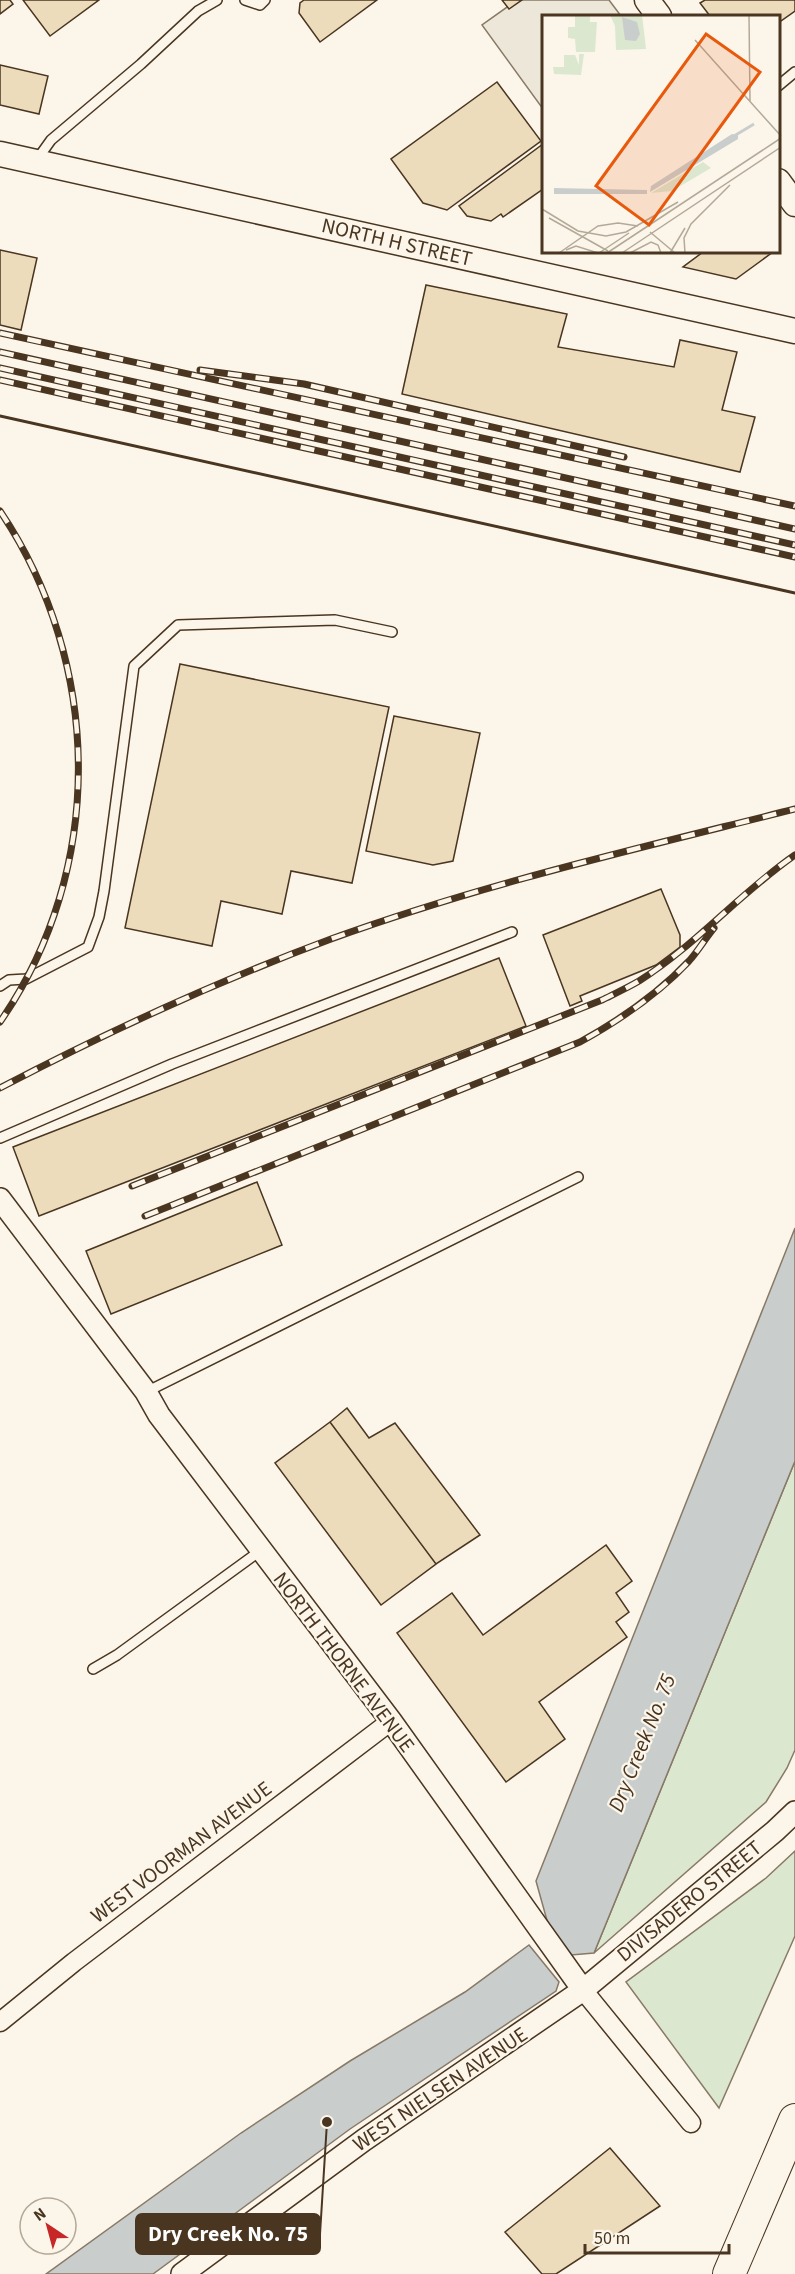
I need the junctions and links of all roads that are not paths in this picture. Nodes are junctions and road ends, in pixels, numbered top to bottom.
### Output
1 (196, 0) edge
2 (217, 0) edge
3 (245, 0) edge
4 (265, 0) edge
5 (647, 0) edge
6 (198, 11) junction
7 (658, 15) edge
8 (795, 72) edge
9 (780, 84) edge
10 (0, 154) edge
11 (36, 162) junction
12 (780, 184) edge
13 (795, 204) edge
14 (795, 331) edge
15 (392, 632) dead end
16 (512, 932) dead end
17 (0, 987) edge
18 (0, 1138) edge
19 (578, 1177) dead end
20 (0, 1199) edge
21 (146, 1392) junction
22 (260, 1551) junction
23 (93, 1669) dead end
24 (391, 1722) junction
25 (795, 1812) edge
26 (578, 1983) junction
27 (0, 2022) edge
28 (795, 2120) edge
29 (691, 2123) dead end
30 (795, 2161) edge
31 (182, 2274) edge
32 (729, 2274) edge
33 (752, 2274) edge

1 - 6 lane
2 - 6 lane
3 - 4 lane
5 - 7 main road
6 - 11 lane
8 - 9 lane
10 - 11 main road, NORTH H STREET
11 - 14 main road, NORTH H STREET
12 - 13 main road
15 - 17 lane
16 - 18 lane
19 - 21 lane
20 - 21 street, NORTH THORNE AVENUE
21 - 22 street, NORTH THORNE AVENUE
22 - 23 lane
22 - 24 street, NORTH THORNE AVENUE
24 - 26 street, NORTH THORNE AVENUE
24 - 27 street, WEST VOORMAN AVENUE
25 - 26 street, DIVISADERO STREET
26 - 29 street, NORTH THORNE AVENUE
26 - 31 street, WEST NIELSEN AVENUE
28 - 32 highway
30 - 33 highway

